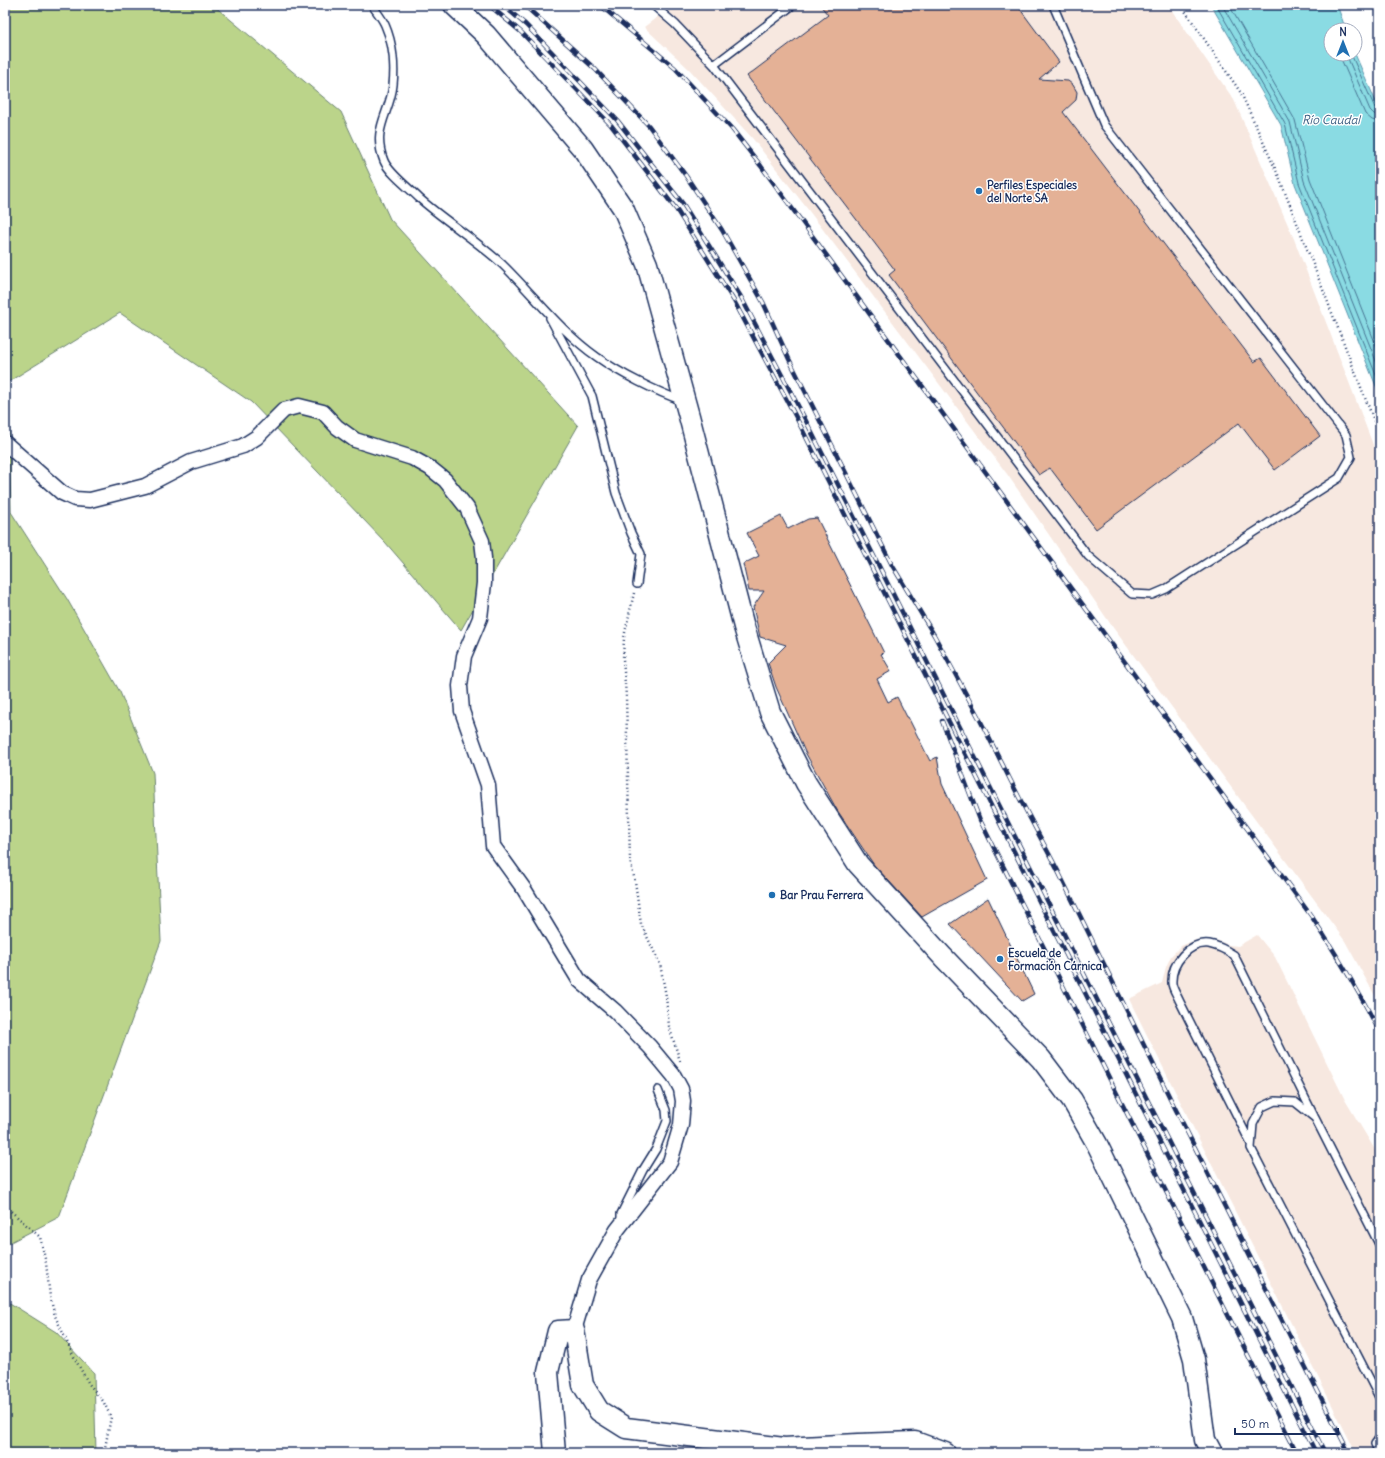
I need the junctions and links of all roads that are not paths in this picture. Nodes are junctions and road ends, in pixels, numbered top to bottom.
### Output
1 (372, 5) edge
2 (454, 5) edge
3 (653, 5) edge
4 (793, 5) edge
5 (1053, 5) edge
6 (714, 65) junction
7 (545, 309) junction
8 (685, 402) junction
9 (5, 442) edge
10 (637, 584) road end
11 (658, 1090) dead end
12 (1315, 1118) junction
13 (1251, 1144) junction
14 (620, 1225) junction
15 (1380, 1246) edge
16 (574, 1330) junction
17 (1380, 1399) edge
18 (1380, 1437) edge
19 (555, 1453) edge
20 (945, 1453) edge
21 (1212, 1453) edge
22 (1379, 1453) edge

1 - 7 lane
2 - 8 street
3 - 6 lane
4 - 6 lane
5 - 6 lane
7 - 8 lane
7 - 10 lane
8 - 21 street
9 - 14 street
11 - 14 lane
12 - 13 lane
12 - 13 lane
12 - 15 lane
13 - 17 lane
14 - 16 street
16 - 19 street
16 - 20 street
18 - 22 lane

